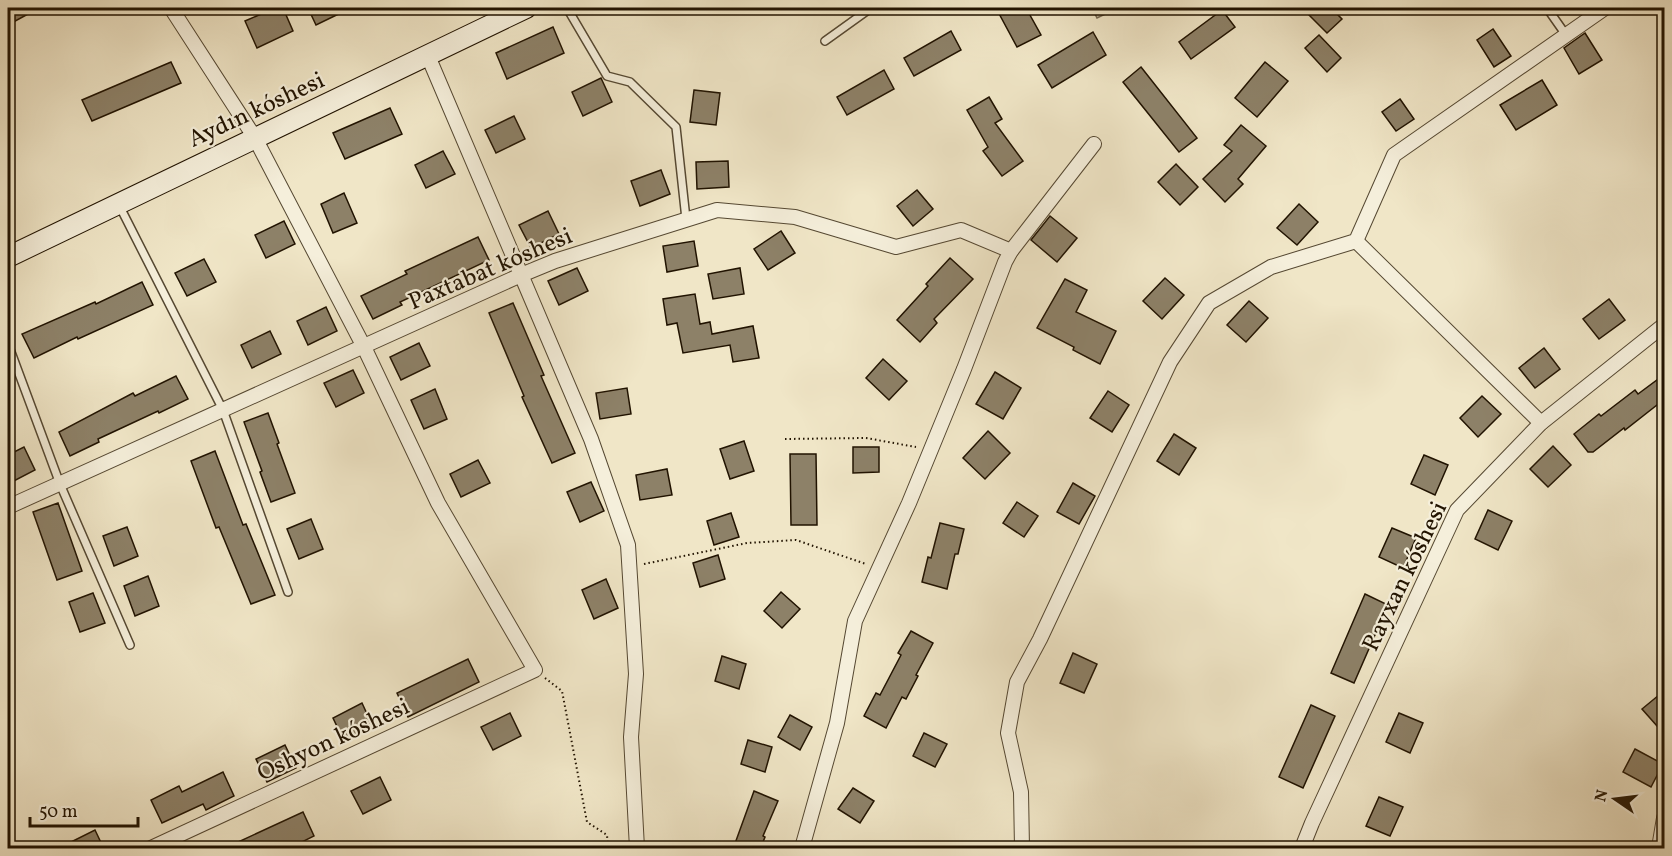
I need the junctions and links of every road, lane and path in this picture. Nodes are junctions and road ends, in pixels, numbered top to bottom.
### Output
1 (171, 8) edge
2 (526, 8) edge
3 (567, 8) edge
4 (872, 8) edge
5 (1547, 8) edge
6 (1605, 8) edge
7 (1566, 35) junction
8 (825, 41) dead end
9 (428, 56) junction
10 (255, 138) junction
11 (1094, 144) dead end
12 (118, 203) junction
13 (686, 219) junction
14 (1356, 241) junction
15 (1011, 251) junction
16 (8, 257) edge
17 (521, 275) junction
18 (1665, 325) edge
19 (8, 344) edge
20 (364, 347) junction
21 (223, 410) junction
22 (1541, 423) junction
23 (785, 439) dead end
24 (931, 450) junction
25 (60, 484) junction
26 (8, 507) edge
27 (629, 567) junction
28 (879, 569) junction
29 (288, 592) dead end
30 (130, 645) dead end
31 (535, 670) junction
32 (1665, 818) edge
33 (151, 849) edge
34 (608, 849) edge
35 (637, 849) edge
36 (802, 849) edge
37 (1022, 849) edge
38 (1302, 849) edge
39 (1659, 849) edge

1 - 10 street
2 - 9 street, Aydın kóshesi
3 - 13 lane
4 - 8 lane
5 - 7 lane
6 - 7 street
7 - 14 street
9 - 10 street, Aydın kóshesi
9 - 17 street
10 - 12 street, Aydın kóshesi
10 - 20 street
11 - 15 street
12 - 16 street, Aydın kóshesi
12 - 21 lane
13 - 15 street, Paxtabat kóshesi
13 - 17 street, Paxtabat kóshesi
14 - 22 street
14 - 37 street
15 - 24 street
17 - 20 street, Paxtabat kóshesi
17 - 27 street
18 - 22 street, Rayxan kóshesi
19 - 25 lane
20 - 21 street, Paxtabat kóshesi
20 - 31 street
21 - 25 street, Paxtabat kóshesi
21 - 29 lane
22 - 38 street, Rayxan kóshesi
23 - 24 path
24 - 28 street
25 - 26 street, Paxtabat kóshesi
25 - 30 lane
27 - 28 path
27 - 35 street
28 - 36 street
31 - 33 street, Oshyon kóshesi
31 - 34 path
32 - 39 street

